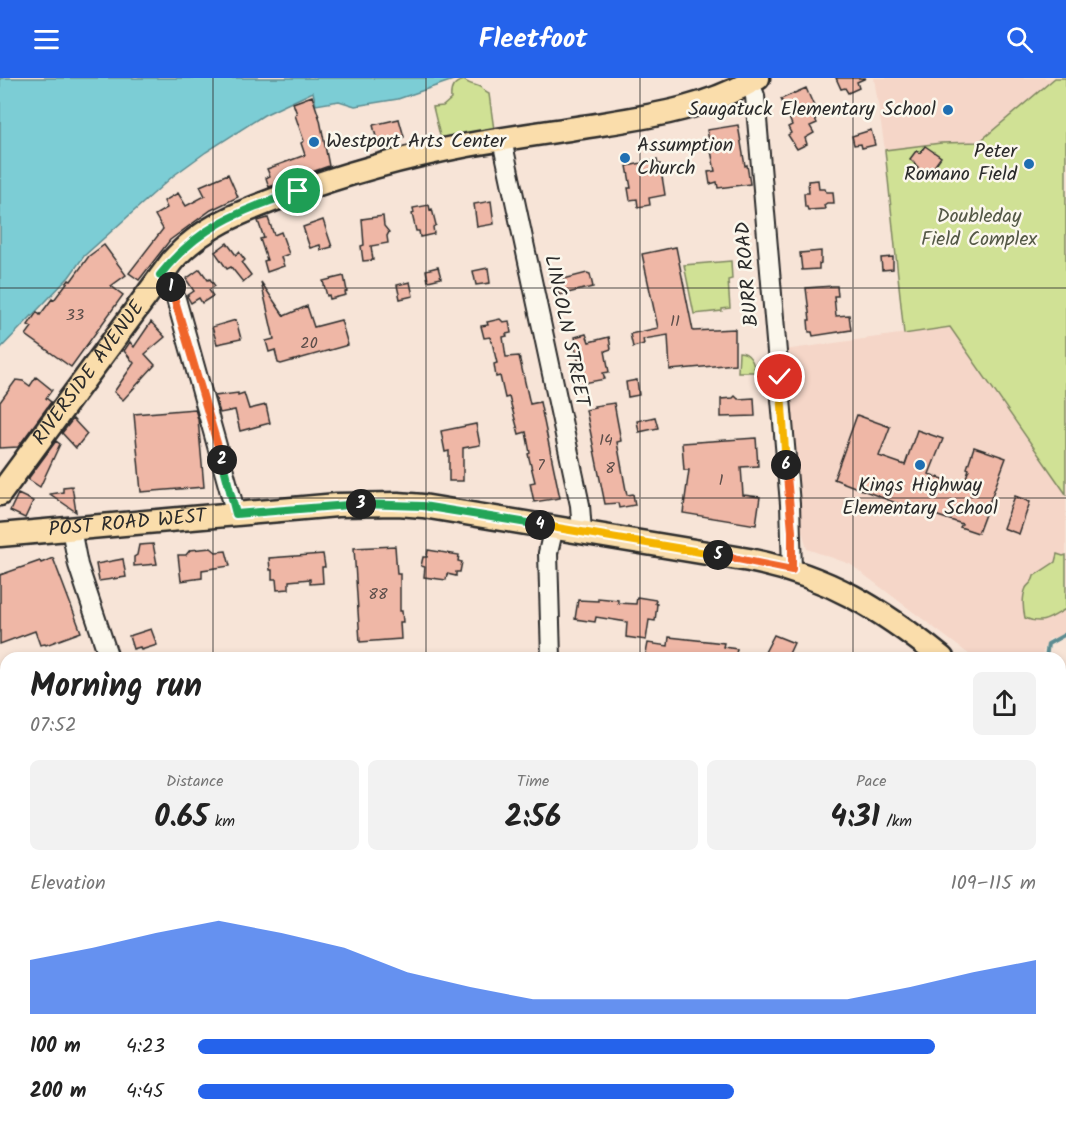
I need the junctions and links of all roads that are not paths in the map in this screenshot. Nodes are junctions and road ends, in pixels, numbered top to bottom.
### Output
1 (754, 80) edge
2 (502, 140) junction
3 (160, 275) junction
4 (0, 494) edge
5 (236, 514) junction
6 (554, 527) junction
7 (71, 529) junction
8 (582, 532) junction
9 (0, 535) edge
10 (792, 570) junction
11 (107, 652) edge
12 (551, 652) edge
13 (934, 652) edge

1 - 2 main road, RIVERSIDE AVENUE
1 - 10 street, BURR ROAD
2 - 3 main road, RIVERSIDE AVENUE
2 - 8 street, LINCOLN STREET
3 - 4 main road, RIVERSIDE AVENUE
3 - 5 street
5 - 6 main road, POST ROAD WEST
5 - 7 main road, POST ROAD WEST
6 - 8 main road, POST ROAD WEST
6 - 12 street
7 - 9 main road, POST ROAD WEST
7 - 11 street
8 - 10 main road, POST ROAD WEST
10 - 13 main road, POST ROAD WEST

